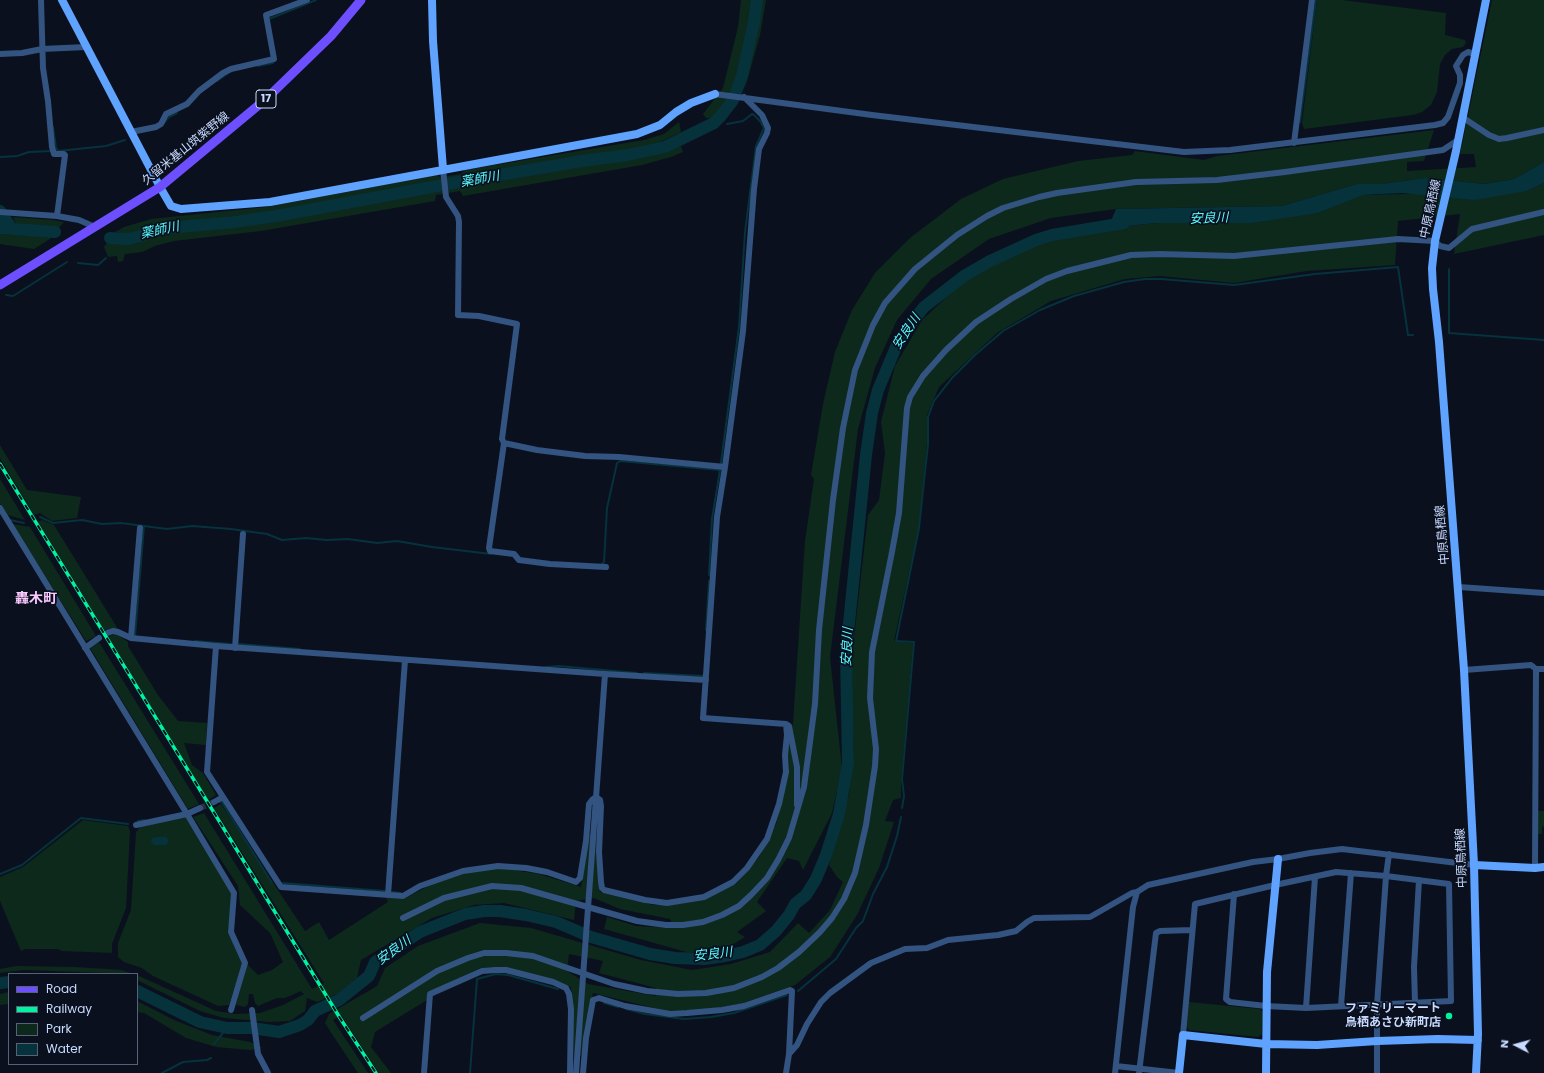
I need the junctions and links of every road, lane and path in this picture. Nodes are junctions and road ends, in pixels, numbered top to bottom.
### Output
1 (41, 0) edge
2 (62, 0) edge
3 (307, 0) edge
4 (361, 0) edge
5 (432, 0) edge
6 (1312, 0) edge
7 (1486, 0) edge
8 (86, 47) junction
9 (42, 49) junction
10 (0, 54) edge
11 (1475, 54) junction
12 (715, 94) joint
13 (743, 97) junction
14 (1462, 117) junction
15 (1544, 130) edge
16 (130, 132) junction
17 (1458, 140) junction
18 (1294, 143) junction
19 (443, 169) junction
20 (160, 187) junction
21 (0, 212) edge
22 (1544, 212) edge
23 (57, 216) junction
24 (95, 227) junction
25 (1436, 237) junction
26 (0, 285) edge
27 (504, 443) junction
28 (725, 467) junction
29 (0, 508) edge
30 (140, 528) dead end
31 (243, 534) dead end
32 (606, 567) dead end
33 (1459, 587) junction
34 (1544, 593) edge
35 (107, 634) dead end
36 (99, 638) dead end
37 (131, 638) junction
38 (216, 646) junction
39 (85, 648) junction
40 (235, 648) junction
41 (405, 660) junction
42 (1536, 669) junction
43 (1544, 669) edge
44 (1464, 670) junction
45 (605, 674) junction
46 (706, 680) junction
47 (786, 724) junction
48 (223, 797) junction
49 (596, 797) junction
50 (214, 802) tunnel mouth
51 (200, 808) tunnel mouth
52 (188, 814) junction
53 (797, 814) junction
54 (136, 825) dead end
55 (1389, 854) junction
56 (1278, 859) junction
57 (1474, 865) junction
58 (1544, 867) edge
59 (1535, 868) junction
60 (1351, 873) junction
61 (1386, 876) junction
62 (1315, 877) junction
63 (1419, 880) junction
64 (1275, 885) junction
65 (1137, 892) junction
66 (1234, 894) junction
67 (388, 896) junction
68 (588, 908) junction
69 (403, 918) dead end
70 (1192, 930) junction
71 (583, 971) junction
72 (1415, 1003) junction
73 (1377, 1005) junction
74 (1266, 1006) junction
75 (1341, 1006) junction
76 (1306, 1008) junction
77 (230, 1010) dead end
78 (252, 1011) dead end
79 (363, 1018) dead end
80 (1183, 1035) junction
81 (1478, 1040) junction
82 (1377, 1041) junction
83 (1266, 1044) junction
84 (790, 1054) junction
85 (1116, 1070) edge
86 (1140, 1071) edge
87 (268, 1073) edge
88 (424, 1073) edge
89 (570, 1073) edge
90 (576, 1073) edge
91 (583, 1073) edge
92 (786, 1073) edge
93 (1179, 1073) edge
94 (1266, 1073) edge
95 (1377, 1073) edge
96 (1476, 1073) edge

1 - 9 street
2 - 8 street
3 - 16 street
4 - 20 main road, 久留米基山筑紫野線 / 17
5 - 19 street
6 - 18 street
7 - 11 street, 中原鳥栖線
8 - 9 street
8 - 16 street
9 - 10 street
9 - 23 street
11 - 14 street, 中原鳥栖線
11 - 18 street
12 - 13 street
12 - 19 street
13 - 18 street
13 - 28 street
14 - 15 street
14 - 17 street, 中原鳥栖線
16 - 20 street
17 - 25 street, 中原鳥栖線
17 - 53 street
19 - 20 street
19 - 27 street
20 - 24 main road, 久留米基山筑紫野線 / 17
21 - 23 street
22 - 25 street
23 - 24 street
24 - 26 main road, 久留米基山筑紫野線 / 17
25 - 33 street, 中原鳥栖線
25 - 71 street
27 - 28 street
27 - 32 street
28 - 46 street
29 - 39 street
30 - 37 street
31 - 40 street
33 - 34 street
33 - 44 street, 中原鳥栖線
35 - 37 street
36 - 39 street
37 - 38 street
38 - 40 street
38 - 48 street
39 - 52 street
40 - 41 street
41 - 45 street
41 - 67 street
42 - 43 street
42 - 44 street
42 - 59 street
44 - 57 street, 中原鳥栖線
45 - 46 street
45 - 49 street
46 - 47 street
47 - 49 street
47 - 53 street
48 - 50 street
48 - 67 street
49 - 67 street
49 - 68 street
51 - 52 street
52 - 54 street
52 - 77 street
53 - 68 street
55 - 56 street
55 - 57 street
55 - 61 street
56 - 64 street
56 - 65 street
57 - 59 street
57 - 81 street, 中原鳥栖線
58 - 59 street
60 - 61 street
60 - 62 street
60 - 75 street
61 - 63 street
61 - 73 street
62 - 64 street
62 - 76 street
63 - 72 street
63 - 72 street
64 - 66 street
64 - 74 street
65 - 84 street
65 - 85 street
66 - 70 street
66 - 74 street
68 - 69 street
68 - 71 street
70 - 80 street
70 - 86 street
71 - 79 street
71 - 90 street
72 - 73 street
73 - 75 street
73 - 82 street
74 - 76 street
74 - 83 street
75 - 76 street
78 - 87 street
80 - 83 street
80 - 93 street
81 - 82 street
81 - 96 street, 中原鳥栖線
82 - 83 street
82 - 95 street
83 - 94 street
84 - 91 street
84 - 92 street
85 - 86 street
86 - 93 street
88 - 89 street

